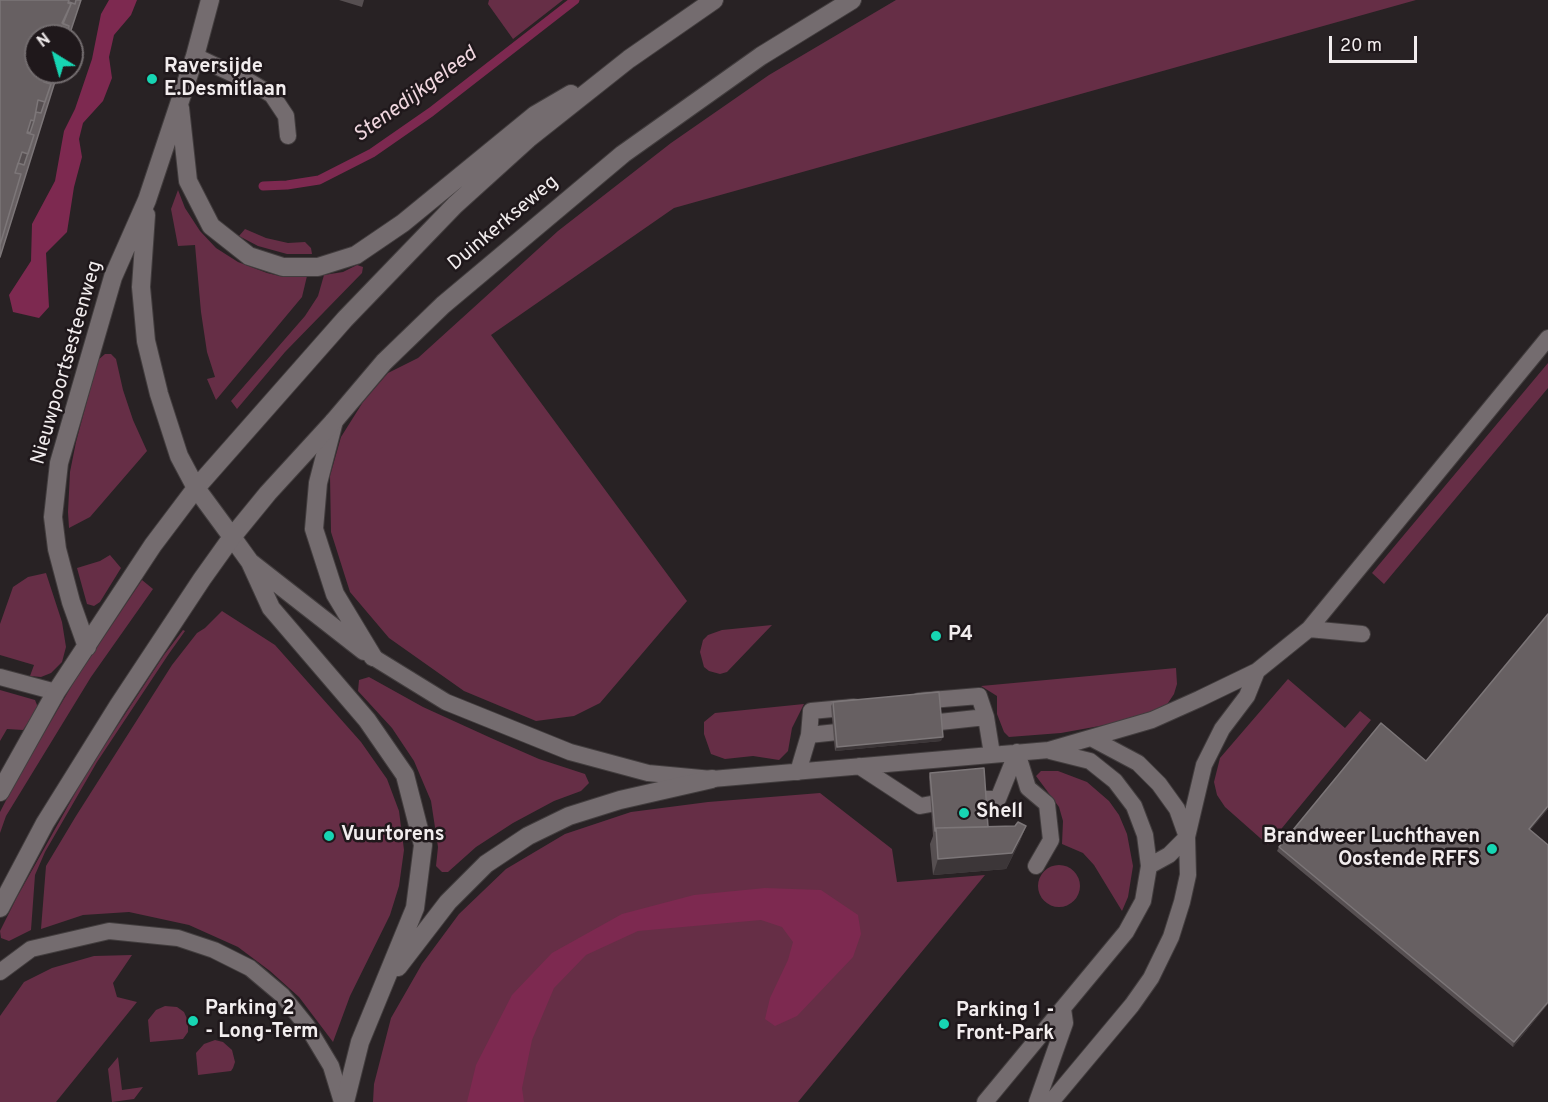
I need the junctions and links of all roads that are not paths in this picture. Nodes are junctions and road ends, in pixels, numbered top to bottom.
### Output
1 (210, 0) edge
2 (714, 0) edge
3 (852, 0) edge
4 (195, 56) junction
5 (629, 59) junction
6 (179, 102) junction
7 (288, 136) dead end
8 (147, 200) junction
9 (1548, 338) edge
10 (334, 421) junction
11 (196, 488) junction
12 (232, 537) junction
13 (250, 562) junction
14 (1309, 629) junction
15 (1362, 634) dead end
16 (87, 647) junction
17 (373, 657) junction
18 (1257, 671) junction
19 (0, 677) edge
20 (56, 692) junction
21 (901, 703) edge
22 (867, 706) edge
23 (986, 717) junction
24 (903, 725) edge
25 (868, 729) edge
26 (809, 735) junction
27 (1091, 738) junction
28 (1049, 750) junction
29 (1017, 752) junction
30 (992, 754) junction
31 (859, 766) junction
32 (798, 772) junction
33 (712, 779) junction
34 (0, 792) edge
35 (984, 799) edge
36 (931, 804) edge
37 (1187, 837) junction
38 (1036, 866) dead end
39 (1149, 866) junction
40 (0, 908) edge
41 (0, 972) edge
42 (385, 983) junction
43 (1063, 1009) junction
44 (344, 1102) edge
45 (985, 1102) edge
46 (1037, 1102) edge
47 (1051, 1102) edge

1 - 4 main road, Nieuwpoortsesteenweg
2 - 5 main road, Duinkerkseweg
3 - 10 main road, Duinkerkseweg
4 - 6 main road, Nieuwpoortsesteenweg
4 - 7 lane
5 - 6 main road
5 - 11 main road, Duinkerkseweg
6 - 8 main road, Nieuwpoortsesteenweg
8 - 11 main road, Nieuwpoortsesteenweg
8 - 16 main road, Nieuwpoortsesteenweg
9 - 14 lane
10 - 12 main road, Duinkerkseweg
10 - 17 main road
11 - 12 main road, Nieuwpoortsesteenweg
11 - 16 main road
12 - 13 main road, Nieuwpoortsesteenweg
12 - 40 main road
13 - 17 main road, Nieuwpoortsesteenweg
13 - 42 main road
14 - 15 lane
14 - 18 lane
16 - 20 main road
17 - 33 lane
18 - 27 lane
18 - 37 lane
19 - 20 lane
20 - 34 main road
21 - 23 lane
22 - 26 lane
23 - 24 lane
23 - 30 lane
25 - 26 lane
26 - 32 lane
27 - 28 lane
27 - 37 lane
28 - 29 lane
28 - 39 lane
29 - 30 lane
29 - 35 lane
29 - 38 lane
30 - 31 lane
31 - 32 lane
31 - 36 lane
32 - 33 lane
33 - 42 main road
37 - 39 lane
37 - 47 lane
39 - 43 lane
41 - 44 lane
42 - 44 main road
43 - 45 lane
43 - 46 lane

